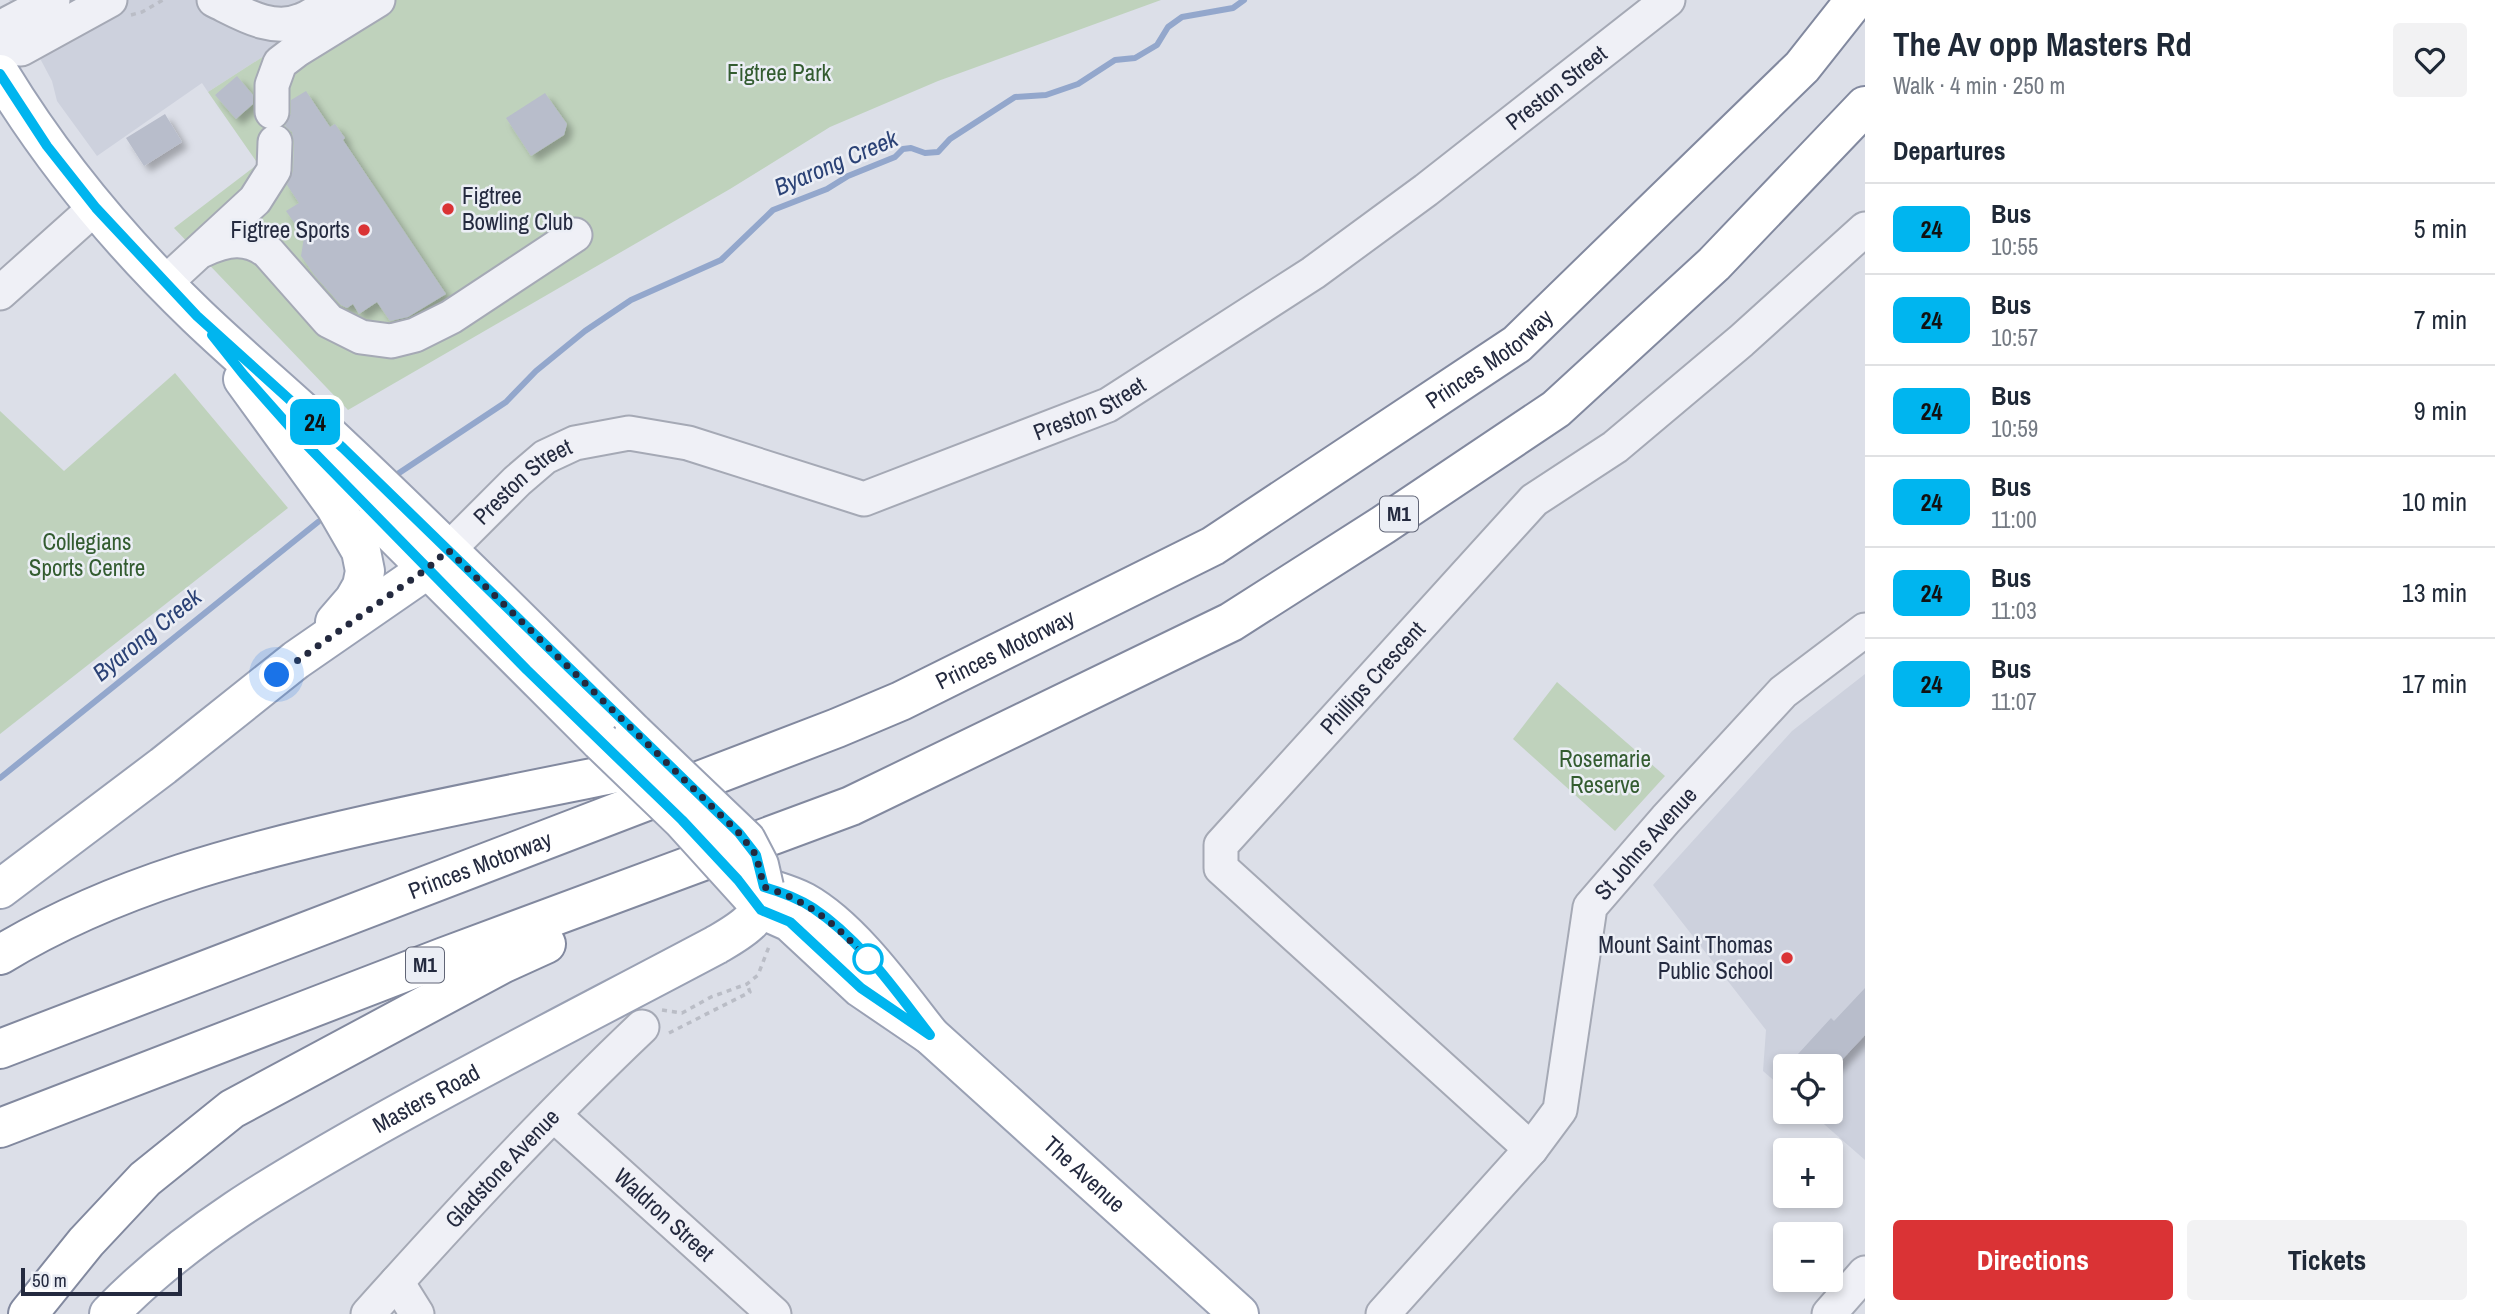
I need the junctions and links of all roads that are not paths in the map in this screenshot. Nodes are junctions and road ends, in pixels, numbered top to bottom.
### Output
1 (53, 0) edge
2 (110, 0) edge
3 (214, 0) edge
4 (334, 0) edge
5 (378, 0) edge
6 (1668, 0) edge
7 (1855, 0) edge
8 (0, 32) edge
9 (0, 48) edge
10 (0, 74) edge
11 (1865, 106) edge
12 (96, 208) junction
13 (1865, 229) edge
14 (575, 235) dead end
15 (203, 250) junction
16 (165, 283) junction
17 (0, 292) edge
18 (197, 316) junction
19 (438, 559) junction
20 (1865, 630) edge
21 (296, 660) junction
22 (837, 728) junction
23 (851, 806) junction
24 (0, 889) edge
25 (763, 902) junction
26 (0, 955) edge
27 (642, 1027) road end
28 (0, 1049) edge
29 (555, 1116) junction
30 (0, 1128) edge
31 (1531, 1149) junction
32 (1865, 1273) edge
33 (397, 1282) junction
34 (28, 1314) edge
35 (109, 1314) edge
36 (368, 1314) edge
37 (418, 1314) edge
38 (774, 1314) edge
39 (1239, 1314) edge
40 (1383, 1314) edge
41 (1829, 1314) edge

1 - 8 street
2 - 9 street
3 - 4 street
5 - 15 street
6 - 19 street, Preston Street
7 - 22 main road, Princes Motorway
10 - 12 main road
11 - 23 main road, M1
12 - 16 main road
12 - 17 street
13 - 31 street, Phillips Crescent
14 - 15 street
15 - 16 street
16 - 18 main road
18 - 19 main road
18 - 21 main road
19 - 21 main road
19 - 25 main road, bridge
20 - 31 street, St Johns Avenue
21 - 24 main road
22 - 26 main road
22 - 28 main road, Princes Motorway
23 - 30 main road, M1
23 - 34 main road
25 - 35 main road, Masters Road
25 - 39 main road, The Avenue
27 - 29 street, Gladstone Avenue
29 - 33 street, Gladstone Avenue
29 - 38 street, Waldron Street
31 - 40 street, St Johns Avenue
32 - 41 street
33 - 36 street, Gladstone Avenue
33 - 37 street

